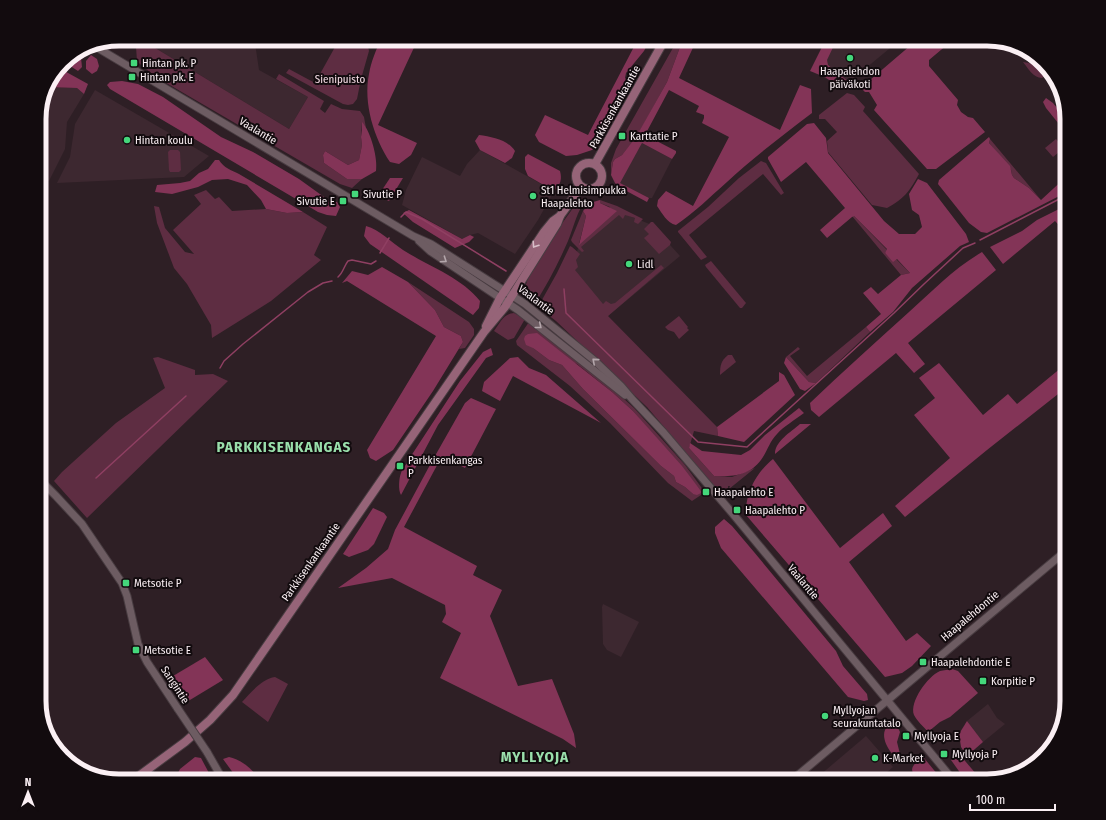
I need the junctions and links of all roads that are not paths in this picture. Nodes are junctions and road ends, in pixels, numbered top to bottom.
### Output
1 (661, 46) edge
2 (99, 49) edge
3 (595, 164) junction
4 (581, 187) junction
5 (560, 216) junction
6 (503, 294) junction
7 (510, 299) junction
8 (484, 332) junction
9 (46, 487) edge
10 (1060, 556) edge
11 (888, 700) junction
12 (146, 771) junction
13 (142, 774) edge
14 (150, 774) edge
15 (219, 774) edge
16 (799, 774) edge
17 (948, 774) edge

1 - 3 main road, Parkkisenkankaantie
2 - 6 street, Vaalantie
3 - 4 main road
3 - 4 main road
4 - 5 main road, Parkkisenkankaantie
5 -> 6 main road, Parkkisenkankaantie
5 - 7 main road, Parkkisenkankaantie
6 - 7 street, Vaalantie
6 - 8 main road, Parkkisenkankaantie
7 - 8 main road, Parkkisenkankaantie
7 - 11 street, Vaalantie
8 - 12 main road, Parkkisenkankaantie
9 - 15 street, Sangintie, bridge
10 - 11 street, Haapalehdontie
11 - 16 street, Haapalehdontie
11 - 17 street, Vaalantie
12 - 13 main road, Parkkisenkankaantie
12 - 14 street

